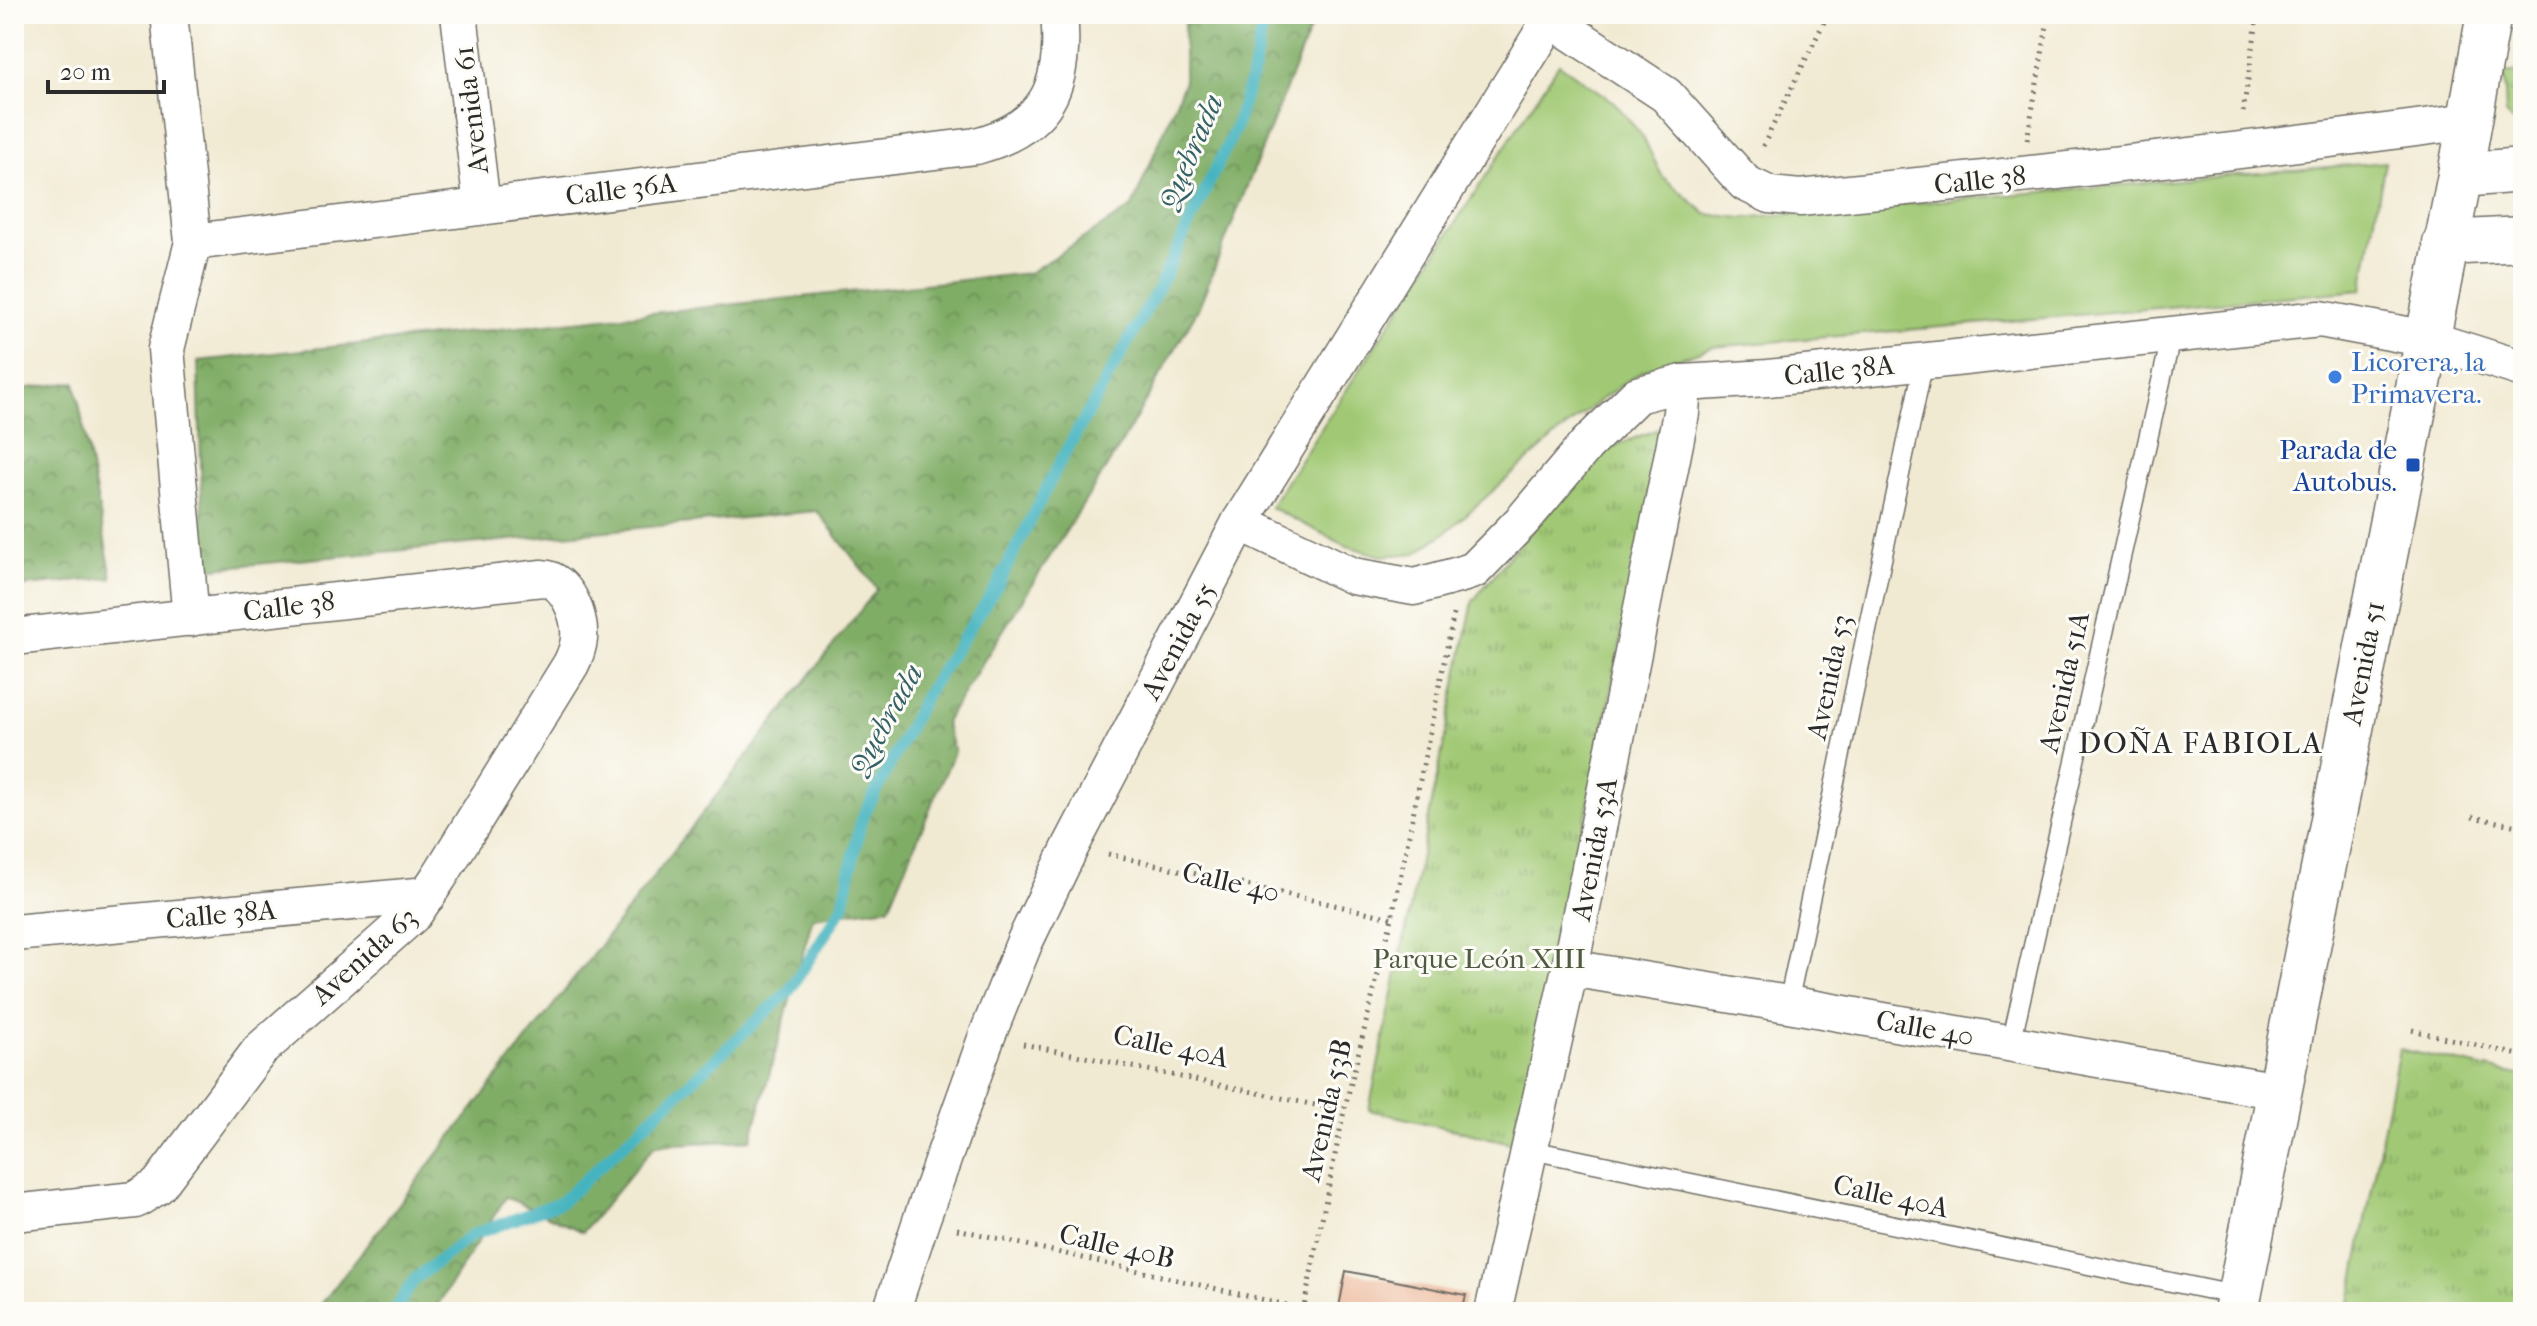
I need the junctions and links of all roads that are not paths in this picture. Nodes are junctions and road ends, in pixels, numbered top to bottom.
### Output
1 (169, 14) edge
2 (459, 14) edge
3 (1059, 14) edge
4 (2489, 14) edge
5 (1553, 17) edge
6 (2469, 121) junction
7 (2523, 170) edge
8 (2460, 175) junction
9 (482, 206) junction
10 (2523, 239) edge
11 (193, 242) junction
12 (2445, 243) junction
13 (2172, 333) junction
14 (2428, 339) junction
15 (1924, 361) junction
16 (2523, 369) edge
17 (1683, 383) junction
18 (1240, 522) junction
19 (561, 586) joint
20 (191, 618) junction
21 (14, 637) edge
22 (428, 895) junction
23 (14, 933) edge
24 (1570, 968) junction
25 (1788, 1004) junction
26 (2011, 1043) junction
27 (2278, 1091) junction
28 (1531, 1150) junction
29 (14, 1213) edge
30 (2238, 1304) edge
31 (891, 1312) edge
32 (1493, 1312) edge

1 - 11 street
2 - 9 street, Avenida 61
3 - 9 street, Calle 36A
4 - 6 main road, Avenida 51
5 - 6 street, Calle 38
5 - 18 street, Avenida 55
6 - 8 main road, Avenida 51
7 - 8 main road
8 - 12 main road, Avenida 51
9 - 11 street, Calle 36A
10 - 12 main road
11 - 20 street
12 - 14 main road, Avenida 51
13 - 14 street, Calle 38A
13 - 15 street, Calle 38A
13 - 26 lane, Avenida 51A
14 - 16 street, Calle 38A
14 - 27 main road, Avenida 51
15 - 17 street, Calle 38A
15 - 25 lane, Avenida 53
17 - 18 street, Calle 38A
17 - 24 street, Avenida 53A
18 - 31 street, Avenida 55
19 - 20 street, Calle 38
19 - 22 street, Avenida 63
20 - 21 street, Calle 38
22 - 23 street, Calle 38A
22 - 29 street, Avenida 63
24 - 25 street, Calle 40
24 - 28 street, Avenida 53A
25 - 26 street, Calle 40
26 - 27 street, Calle 40
27 - 30 main road, Avenida 51
28 - 30 lane, Calle 40A
28 - 32 street, Avenida 53A

